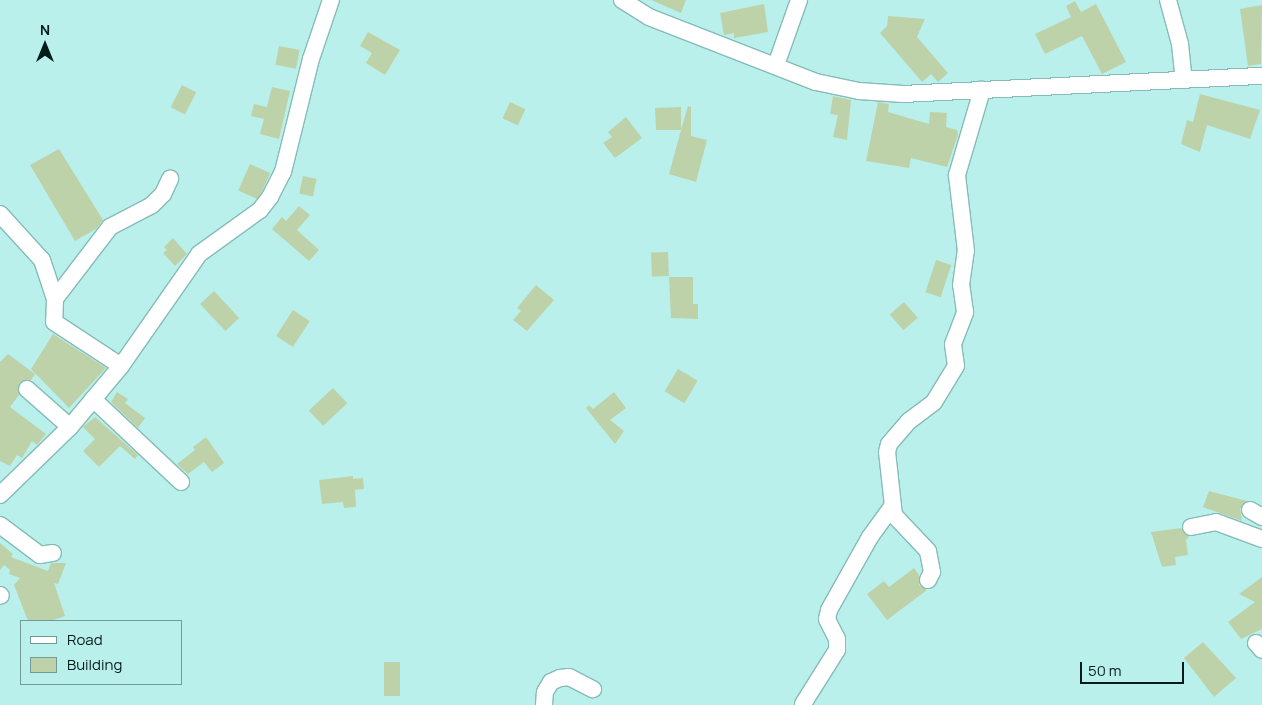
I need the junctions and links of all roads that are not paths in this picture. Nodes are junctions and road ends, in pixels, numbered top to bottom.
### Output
1 (331, 0) edge
2 (622, 0) edge
3 (799, 0) edge
4 (1168, 0) edge
5 (776, 65) junction
6 (1262, 76) edge
7 (1184, 80) junction
8 (982, 90) junction
9 (170, 179) dead end
10 (0, 214) edge
11 (55, 299) junction
12 (121, 366) junction
13 (27, 389) dead end
14 (93, 399) junction
15 (70, 427) junction
16 (181, 482) dead end
17 (0, 495) edge
18 (892, 507) junction
19 (0, 525) edge
20 (1191, 526) dead end
21 (1262, 539) edge
22 (52, 553) dead end
23 (928, 580) dead end
24 (593, 689) dead end
25 (803, 704) edge
26 (544, 705) edge

1 - 12 street
2 - 5 street
3 - 5 street
4 - 7 street
5 - 8 street
6 - 7 street
7 - 8 street
8 - 18 street
9 - 11 street
10 - 11 street
11 - 12 street
12 - 14 street
13 - 15 street
14 - 15 street
14 - 16 street
15 - 17 street
18 - 23 street
18 - 25 street
19 - 22 street
20 - 21 street
24 - 26 street

